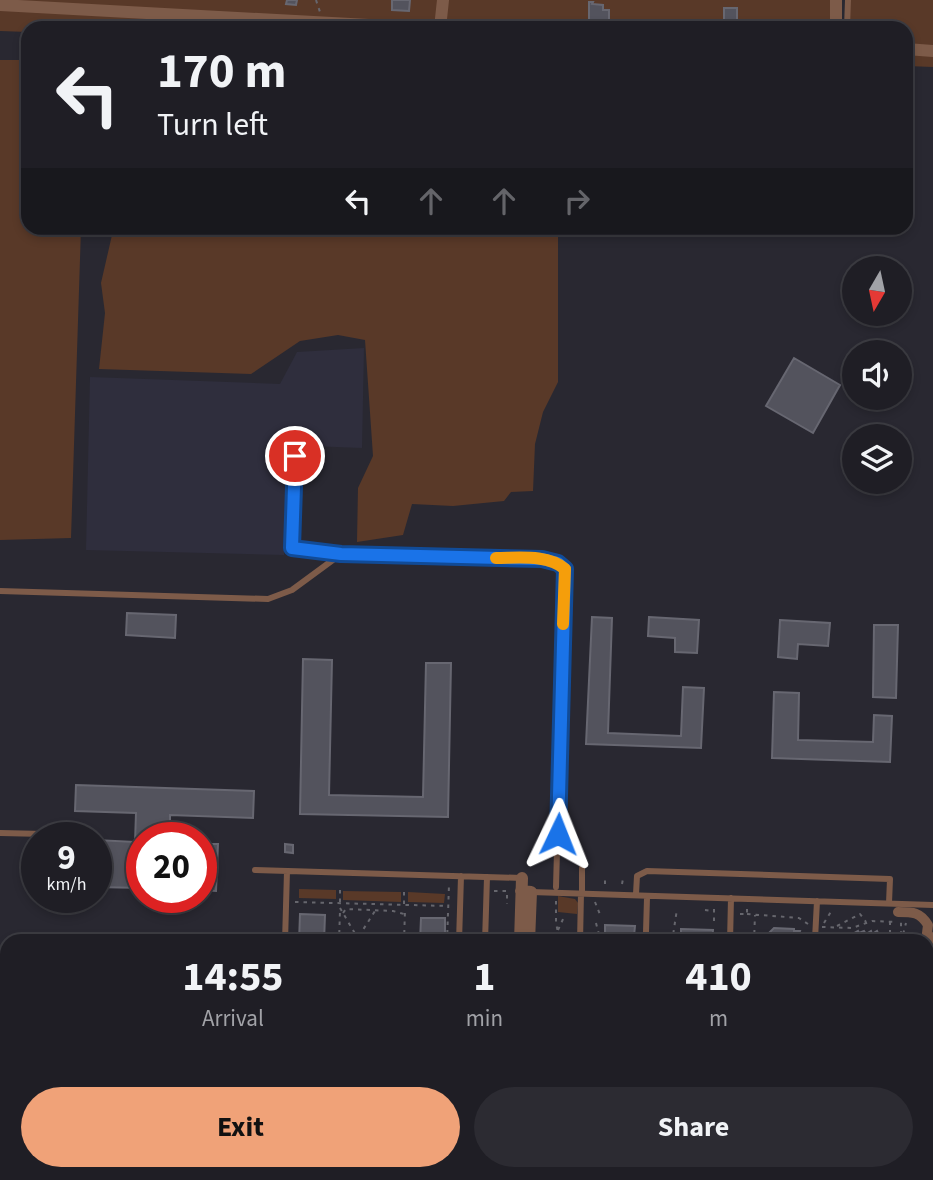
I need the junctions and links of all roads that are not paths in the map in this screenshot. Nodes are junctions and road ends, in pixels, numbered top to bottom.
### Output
1 (443, 0) edge
2 (836, 0) edge
3 (848, 0) edge
4 (0, 5) edge
5 (295, 21) edge
6 (441, 21) edge
7 (836, 21) edge
8 (847, 21) edge
9 (913, 50) edge
10 (933, 51) edge
11 (295, 456) dead end
12 (341, 554) junction
13 (0, 592) edge
14 (0, 833) edge
15 (21, 833) edge
16 (582, 868) dead end
17 (255, 870) dead end
18 (287, 871) junction
19 (461, 876) junction
20 (488, 877) junction
21 (522, 878) joint
22 (556, 887) dead end
23 (526, 891) junction
24 (582, 893) junction
25 (636, 894) junction
26 (647, 898) dead end
27 (732, 898) junction
28 (817, 901) junction
29 (889, 903) junction
30 (933, 905) edge
31 (902, 919) road end
32 (646, 932) dead end
33 (285, 934) edge
34 (459, 934) edge
35 (485, 934) edge
36 (521, 934) edge
37 (529, 934) edge
38 (580, 934) edge
39 (730, 934) edge
40 (816, 934) edge
41 (928, 934) edge

1 - 6 street
2 - 7 street
3 - 8 lane
4 - 5 street
9 - 10 street
11 - 12 lane
12 - 13 lane
12 - 22 lane
14 - 15 lane
16 - 24 lane
17 - 18 lane
18 - 19 lane
18 - 33 lane
19 - 20 lane
19 - 34 lane
20 - 21 lane
20 - 35 lane
21 - 23 street
23 - 24 lane
23 - 36 street
23 - 37 street
24 - 25 lane
24 - 38 lane
25 - 27 lane
25 - 29 lane
26 - 32 lane
27 - 28 lane
27 - 39 lane
28 - 29 lane
28 - 40 lane
29 - 30 lane
31 - 41 street

